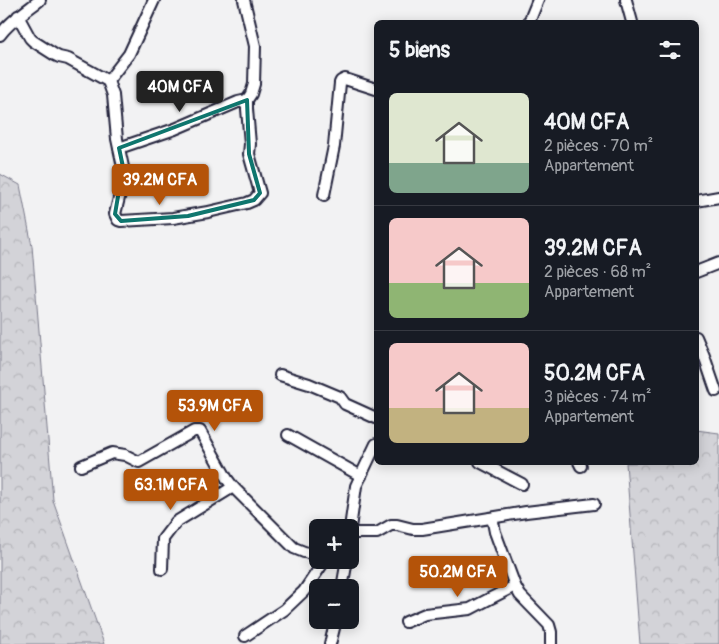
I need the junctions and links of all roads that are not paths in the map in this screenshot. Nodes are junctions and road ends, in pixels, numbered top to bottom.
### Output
1 (40, 0) edge
2 (154, 0) edge
3 (244, 0) edge
4 (538, 0) edge
5 (626, 0) edge
6 (18, 16) junction
7 (530, 20) edge
8 (631, 20) edge
9 (0, 35) edge
10 (108, 81) junction
11 (374, 88) edge
12 (248, 100) junction
13 (119, 148) junction
14 (324, 195) dead end
15 (719, 197) edge
16 (699, 200) edge
17 (719, 263) edge
18 (699, 271) edge
19 (699, 344) edge
20 (280, 375) dead end
21 (716, 391) dead end
22 (374, 417) edge
23 (288, 435) dead end
24 (374, 448) edge
25 (486, 465) edge
26 (81, 466) dead end
27 (361, 476) junction
28 (522, 484) dead end
29 (233, 487) junction
30 (594, 504) dead end
31 (490, 518) junction
32 (351, 519) edge
33 (359, 532) edge
34 (309, 553) edge
35 (162, 569) dead end
36 (319, 569) edge
37 (515, 586) junction
38 (406, 622) dead end
39 (334, 629) edge
40 (245, 636) dead end
41 (330, 644) edge
42 (551, 644) edge

1 - 6 street
2 - 10 street
3 - 12 street
4 - 7 street
5 - 8 street
6 - 9 street
6 - 10 street
10 - 13 street
11 - 14 street
12 - 13 street
12 - 13 street
15 - 16 street
17 - 18 street
19 - 21 street
20 - 22 street
23 - 27 street
24 - 27 street
25 - 28 street
26 - 29 street
27 - 32 street
29 - 34 street
29 - 35 street
30 - 31 street
31 - 33 street
31 - 37 street
36 - 40 street
37 - 38 street
37 - 42 street
39 - 41 street

